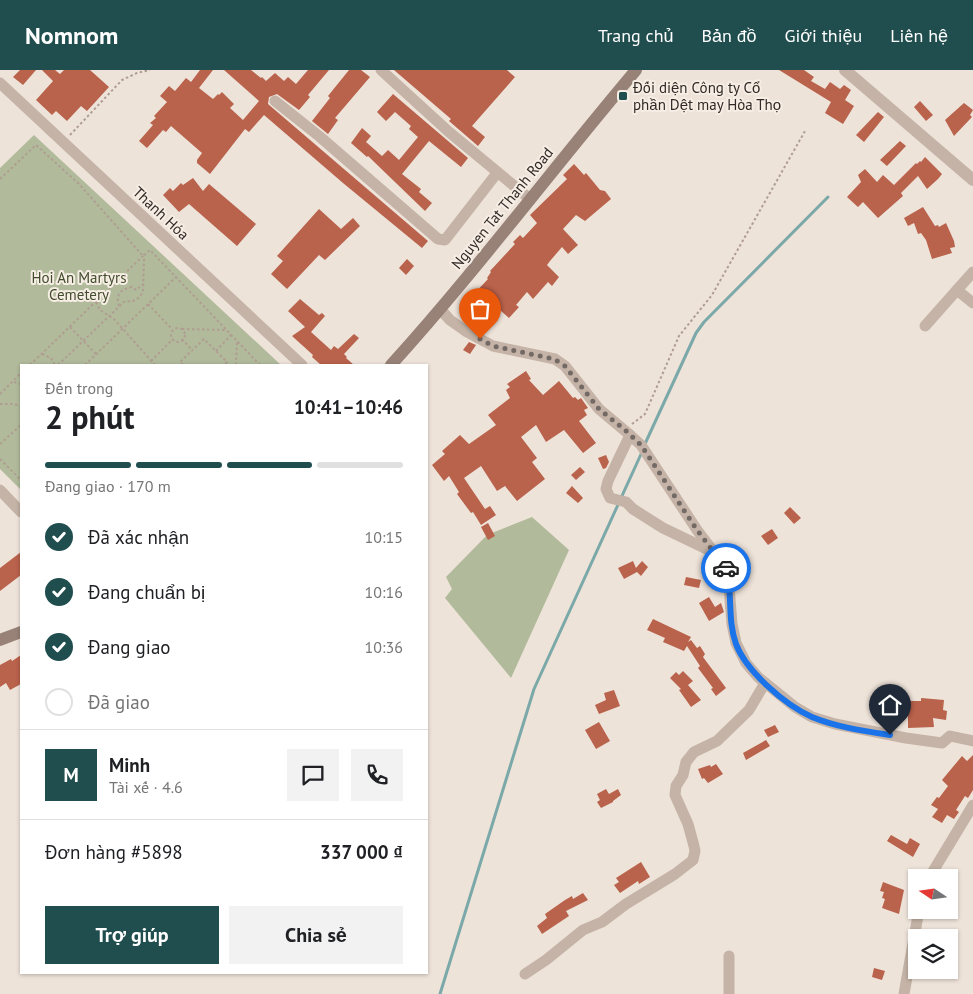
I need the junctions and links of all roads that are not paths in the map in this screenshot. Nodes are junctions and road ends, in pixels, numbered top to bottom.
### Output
1 (381, 70) edge
2 (636, 70) edge
3 (845, 70) edge
4 (0, 83) edge
5 (275, 101) dead end
6 (497, 173) junction
7 (973, 180) edge
8 (530, 199) junction
9 (973, 272) edge
10 (957, 290) junction
11 (973, 302) edge
12 (441, 310) junction
13 (925, 326) dead end
14 (301, 364) edge
15 (392, 364) edge
16 (627, 432) junction
17 (0, 490) edge
18 (20, 511) edge
19 (715, 553) junction
20 (20, 632) edge
21 (0, 640) edge
22 (765, 683) junction
23 (973, 740) edge
24 (973, 805) edge
25 (934, 869) edge
26 (916, 919) edge
27 (728, 956) dead end
28 (525, 974) dead end
29 (729, 994) edge
30 (904, 994) edge

1 - 6 street
2 - 8 main road, Nguyen Tat Thanh Road
3 - 7 street
4 - 14 street, Thanh Hóa
5 - 6 street
6 - 8 street
8 - 12 main road, Nguyen Tat Thanh Road
9 - 10 street
10 - 11 street
10 - 13 street
12 - 15 main road, Nguyen Tat Thanh Road
12 - 16 street
16 - 19 street
16 - 19 street
17 - 18 street
19 - 22 street
20 - 21 main road
22 - 23 street
22 - 28 street
24 - 25 street
26 - 30 street
27 - 29 street

